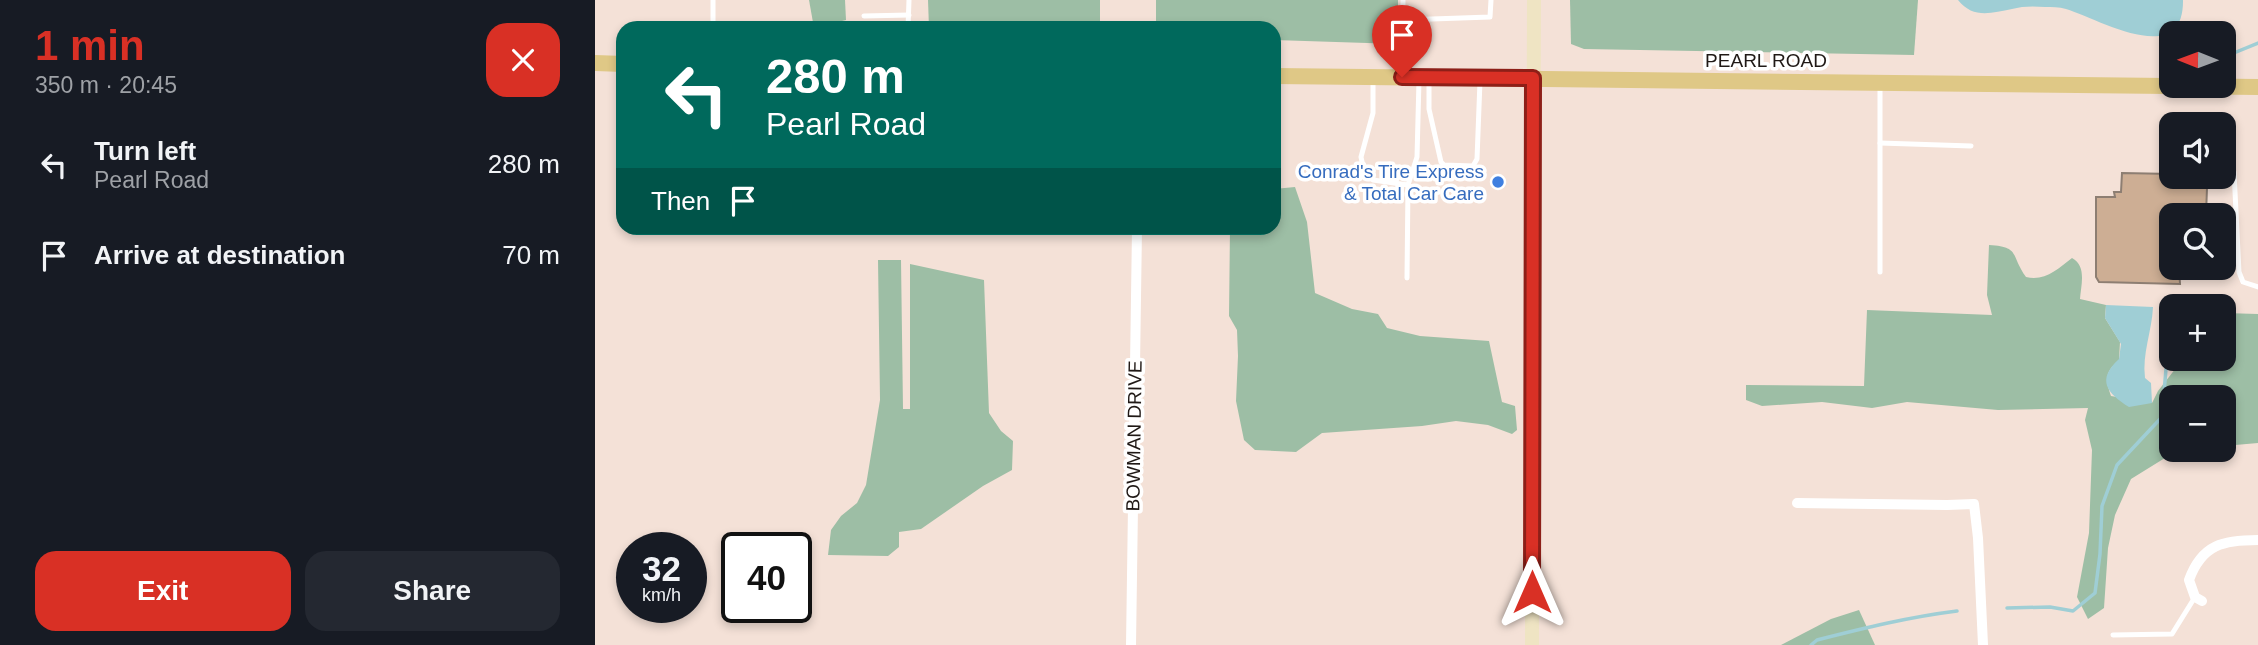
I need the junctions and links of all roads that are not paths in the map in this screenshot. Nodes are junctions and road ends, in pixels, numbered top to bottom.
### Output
1 (713, 0) edge
2 (909, 0) edge
3 (1403, 0) edge
4 (1491, 0) edge
5 (1532, 2) edge
6 (909, 15) junction
7 (864, 16) dead end
8 (1403, 20) junction
9 (713, 21) edge
10 (909, 21) edge
11 (595, 63) edge
12 (616, 64) edge
13 (1281, 76) edge
14 (1373, 77) junction
15 (1402, 77) junction
16 (1424, 77) junction
17 (1480, 78) junction
18 (1533, 78) junction
19 (1880, 81) junction
20 (2258, 87) edge
21 (1880, 143) junction
22 (1971, 146) dead end
23 (1408, 185) junction
24 (2235, 189) edge
25 (1137, 235) edge
26 (1880, 272) dead end
27 (1407, 278) dead end
28 (2258, 287) edge
29 (1797, 503) dead end
30 (2258, 540) edge
31 (2199, 599) joint
32 (2112, 635) dead end
33 (1131, 645) edge
34 (1532, 645) edge
35 (1983, 645) edge

1 - 9 lane
2 - 6 lane
3 - 8 lane
4 - 8 lane
5 - 18 street
6 - 7 lane
6 - 10 lane
8 - 15 lane
11 - 12 main road
13 - 14 main road, PEARL ROAD
14 - 15 main road, PEARL ROAD
14 - 23 lane
15 - 16 main road, PEARL ROAD
16 - 17 main road, PEARL ROAD
16 - 17 lane
16 - 23 lane
17 - 18 main road, PEARL ROAD
18 - 19 main road, PEARL ROAD
18 - 34 street
19 - 20 main road, PEARL ROAD
19 - 21 lane
21 - 22 lane
21 - 26 lane
23 - 27 lane
24 - 28 lane
25 - 33 street, BOWMAN DRIVE
29 - 35 street
30 - 31 street
31 - 32 lane

